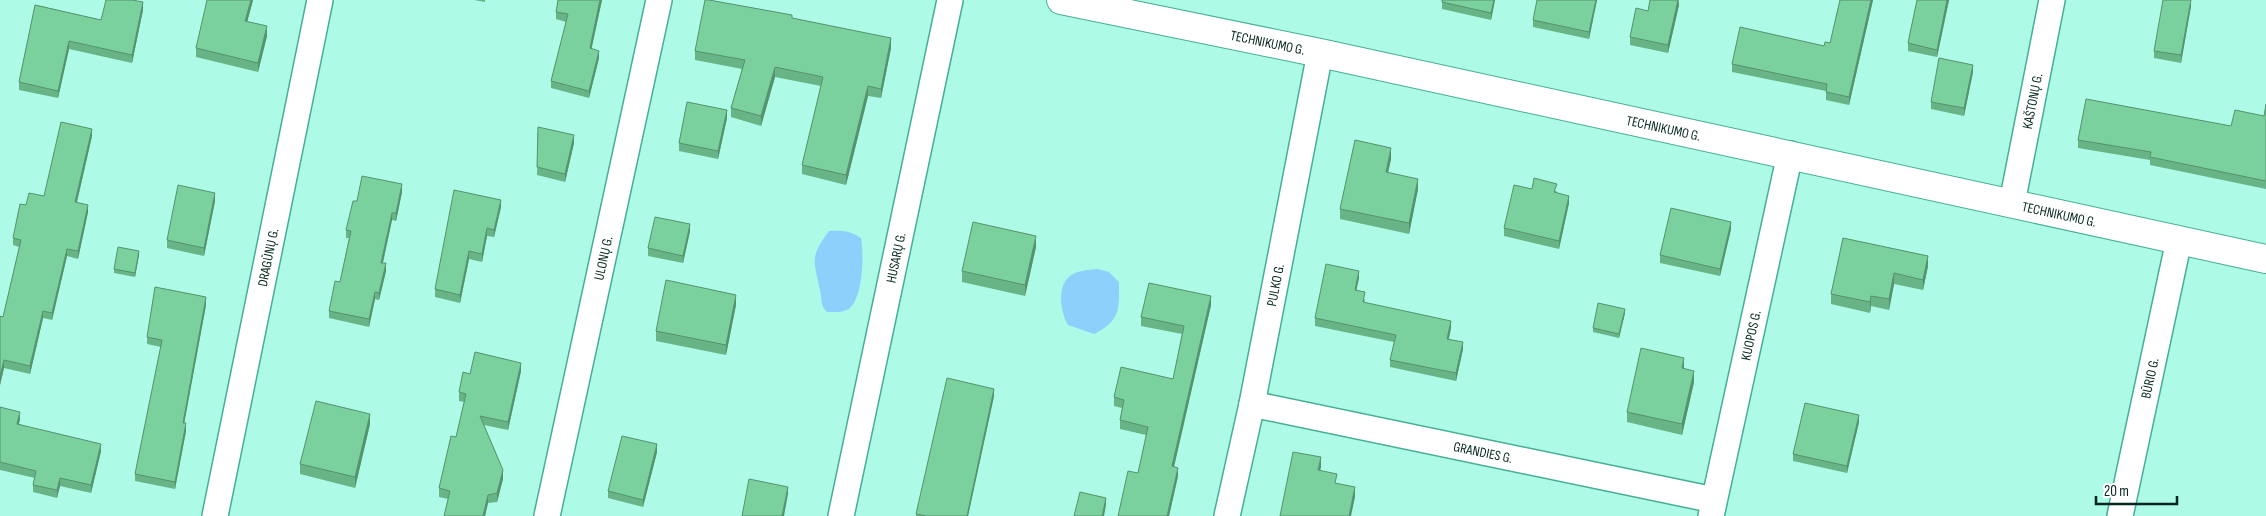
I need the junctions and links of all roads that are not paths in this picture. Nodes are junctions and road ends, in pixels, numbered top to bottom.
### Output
1 (320, 0) edge
2 (659, 0) edge
3 (950, 0) edge
4 (1061, 0) edge
5 (2052, 0) edge
6 (1320, 53) junction
7 (1790, 154) junction
8 (2012, 203) junction
9 (2179, 240) junction
10 (2266, 259) edge
11 (1252, 404) junction
12 (1713, 508) edge
13 (215, 516) edge
14 (547, 516) edge
15 (841, 516) edge
16 (1227, 516) edge
17 (2120, 516) edge

1 - 13 street, DRAGŪNŲ G.
2 - 14 street, ULONŲ G.
3 - 15 street, HUSARŲ G.
4 - 6 street, TECHNIKUMO G.
5 - 8 street, KAŠTONŲ G.
6 - 7 street, TECHNIKUMO G.
6 - 11 street, PULKO G.
7 - 8 street, TECHNIKUMO G.
7 - 12 street, KUOPOS G.
8 - 9 street, TECHNIKUMO G.
9 - 10 street, TECHNIKUMO G.
9 - 17 street, BŪRIO G.
11 - 12 street, GRANDIES G.
11 - 16 street, PULKO G.

